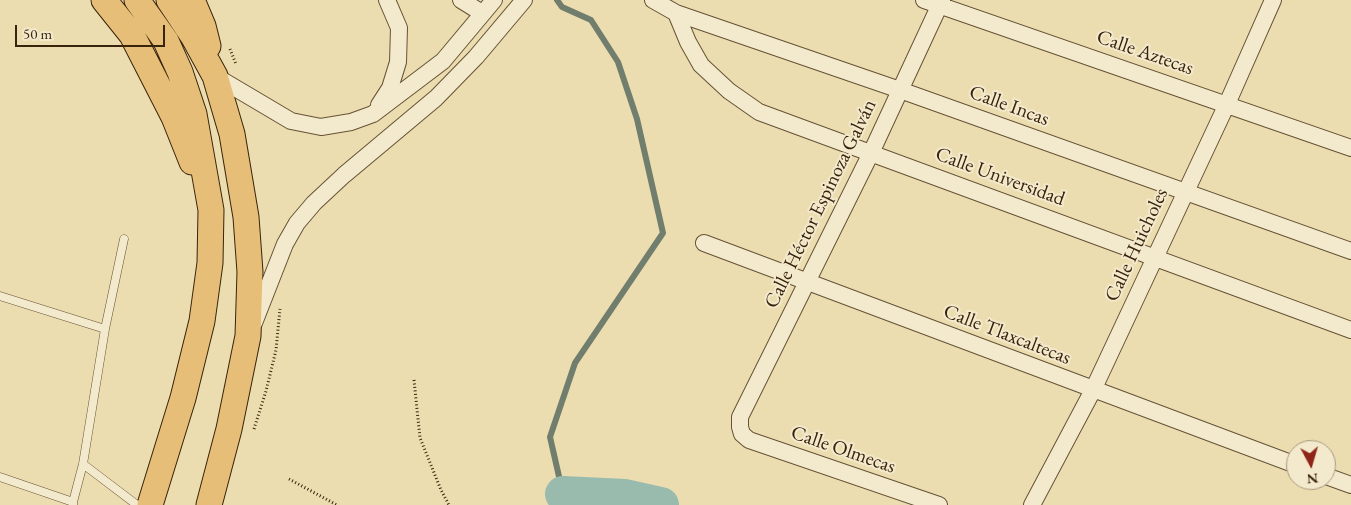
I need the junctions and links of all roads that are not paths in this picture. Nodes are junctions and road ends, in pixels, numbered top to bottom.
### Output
1 (104, 0) edge
2 (137, 0) edge
3 (169, 0) edge
4 (192, 0) edge
5 (387, 0) edge
6 (461, 0) edge
7 (494, 0) edge
8 (653, 0) edge
9 (1273, 0) edge
10 (936, 2) edge
11 (522, 3) edge
12 (482, 13) junction
13 (676, 13) junction
14 (215, 76) junction
15 (900, 90) junction
16 (1227, 104) junction
17 (373, 114) junction
18 (1351, 148) edge
19 (871, 153) junction
20 (1185, 191) junction
21 (211, 210) junction
22 (124, 238) dead end
23 (704, 243) dead end
24 (1351, 250) edge
25 (1155, 257) junction
26 (806, 282) junction
27 (0, 296) edge
28 (105, 329) junction
29 (1351, 330) edge
30 (248, 336) junction
31 (1093, 390) junction
32 (740, 427) joint
33 (1286, 461) edge
34 (83, 464) junction
35 (0, 477) edge
36 (1336, 480) edge
37 (1351, 485) edge
38 (73, 504) edge
39 (137, 505) edge
40 (150, 505) edge
41 (209, 505) edge
42 (938, 505) edge
43 (1032, 505) edge

1 - 21 main road
2 - 21 main road
3 - 14 main road
4 - 14 main road
5 - 17 street
6 - 12 street
7 - 12 street
8 - 13 street, Calle Incas
9 - 16 street, Calle Huicholes
10 - 15 street, Calle Héctor Espinoza Galván
10 - 16 street, Calle Aztecas
11 - 30 street
12 - 17 street
13 - 15 street, Calle Incas
13 - 19 street, Calle Universidad
14 - 17 street
14 - 30 main road
15 - 19 street, Calle Héctor Espinoza Galván
15 - 20 street, Calle Incas
16 - 18 street, Calle Aztecas
16 - 20 street, Calle Huicholes
19 - 25 street, Calle Universidad
19 - 26 street, Calle Héctor Espinoza Galván
20 - 24 street, Calle Incas
20 - 25 street, Calle Huicholes
21 - 40 main road
22 - 28 lane
23 - 26 street, Calle Tlaxcaltecas
25 - 29 street, Calle Universidad
25 - 31 street, Calle Huicholes
26 - 31 street, Calle Tlaxcaltecas
26 - 32 street, Calle Héctor Espinoza Galván
27 - 28 lane
28 - 34 lane
30 - 41 main road
31 - 33 street, Calle Tlaxcaltecas
31 - 43 street, Calle Huicholes
32 - 42 street, Calle Olmecas
34 - 38 lane
34 - 39 lane
35 - 38 lane
36 - 37 street

